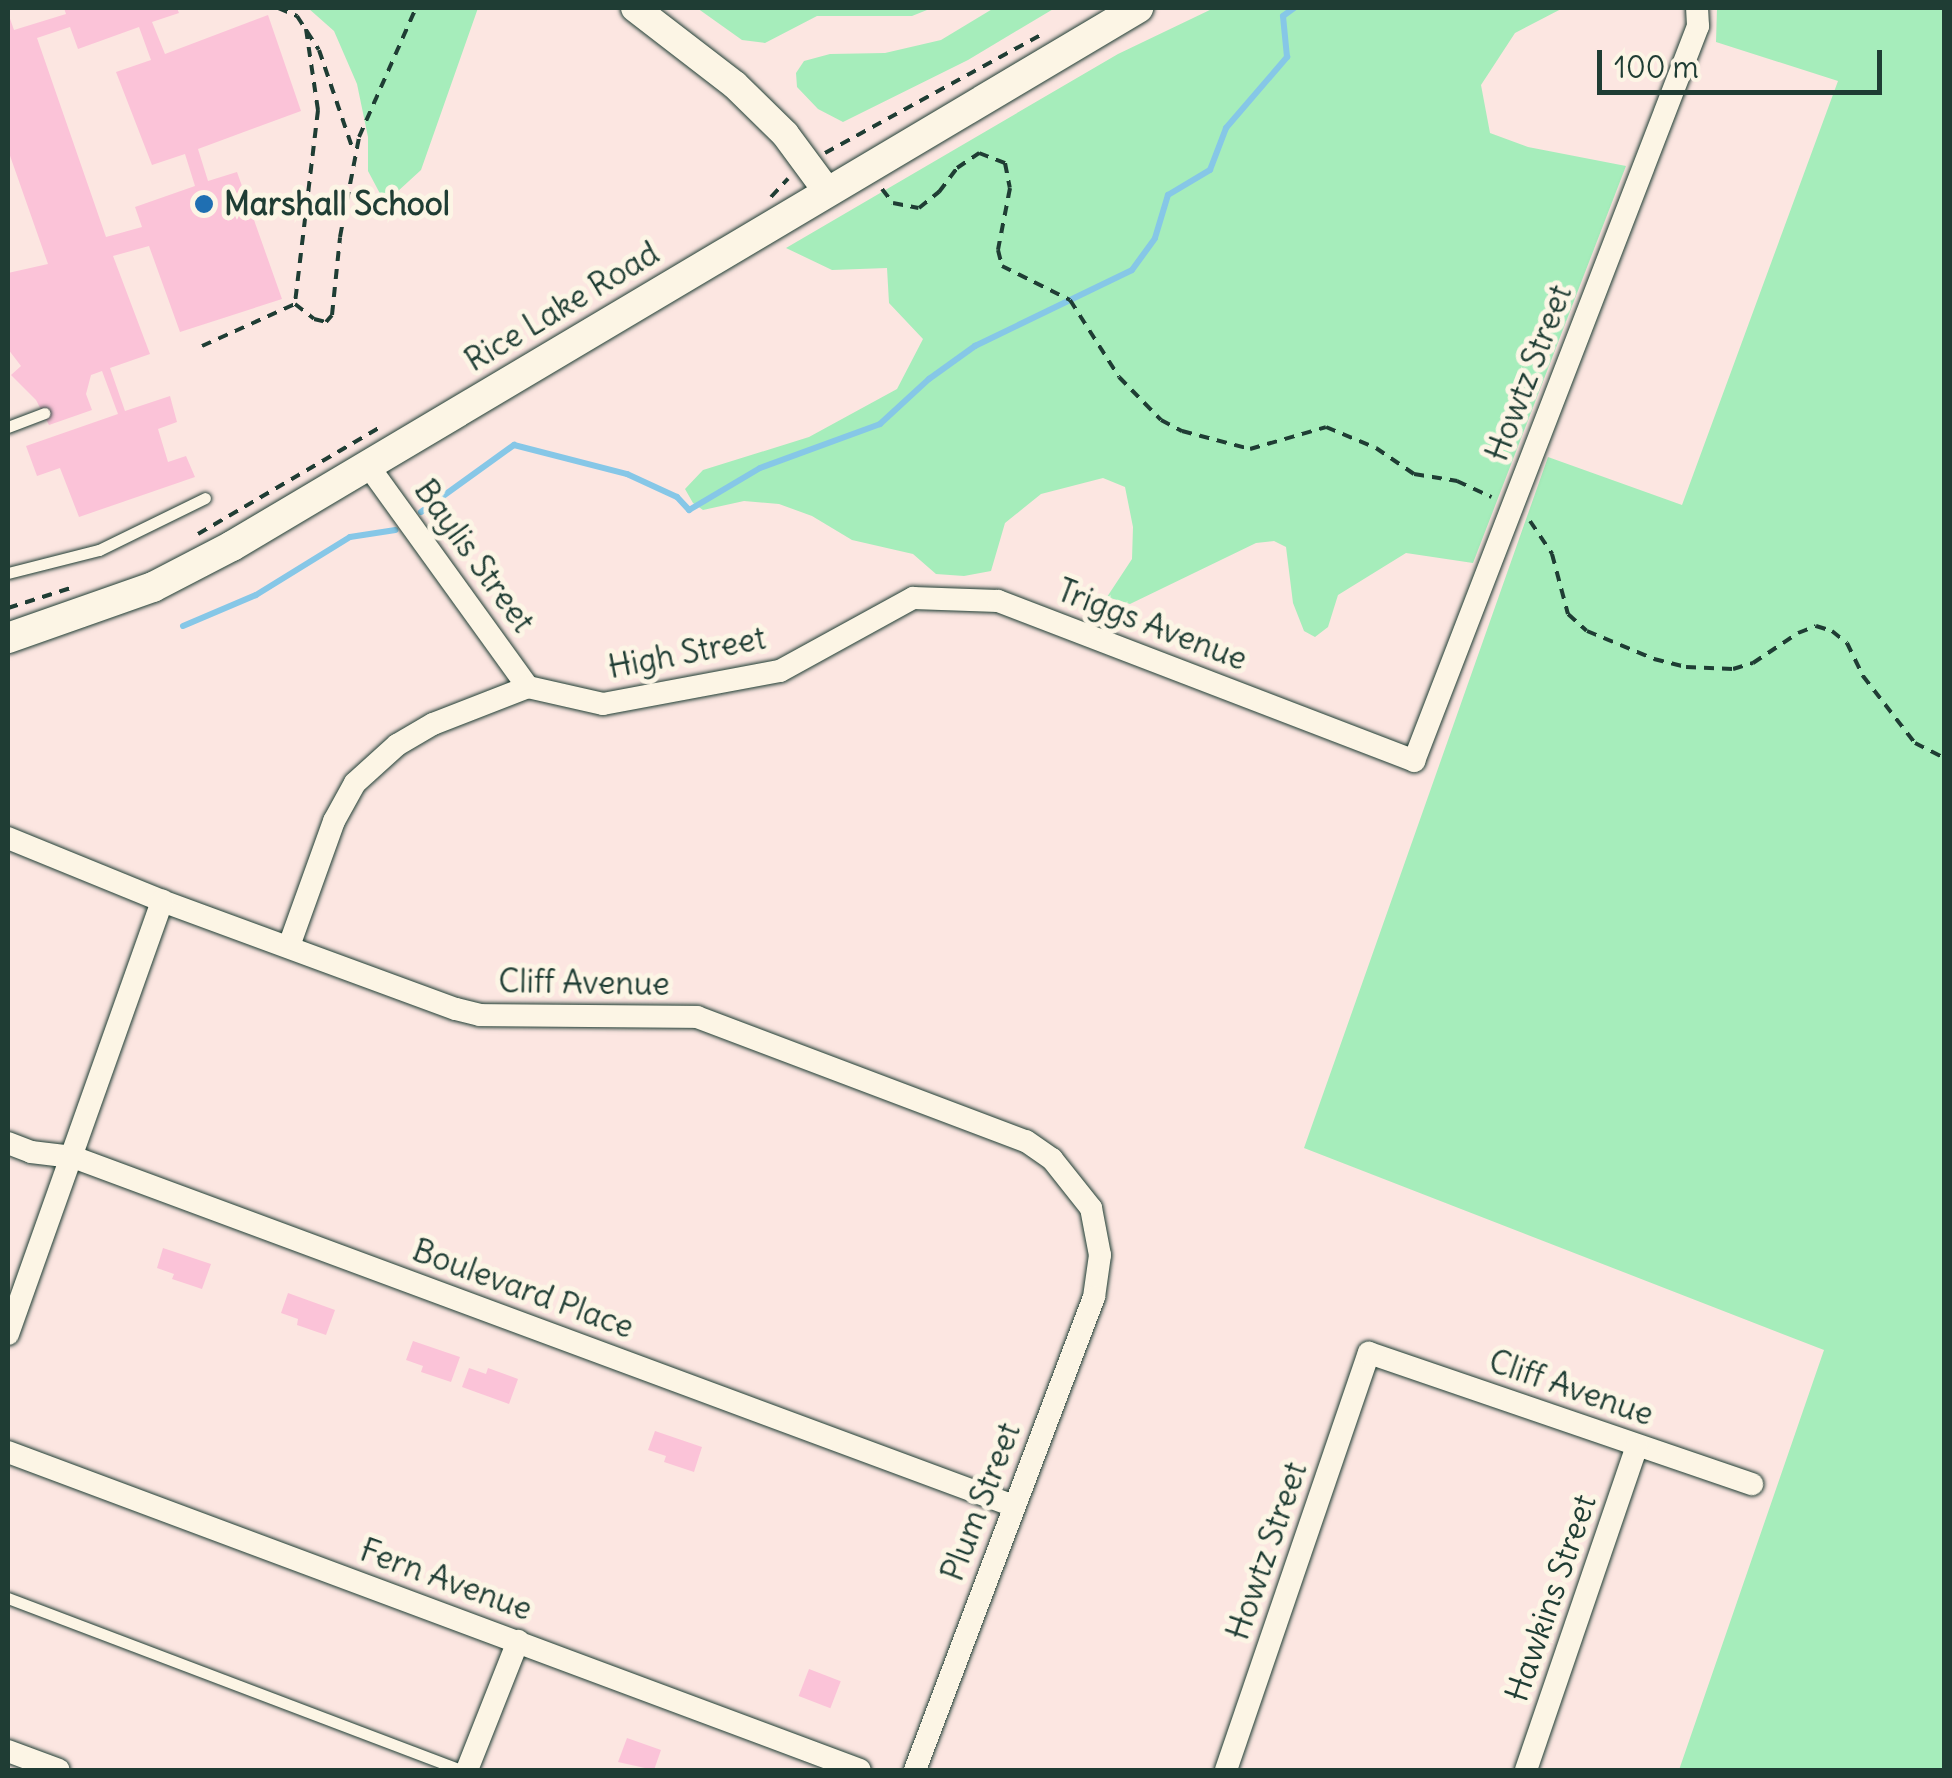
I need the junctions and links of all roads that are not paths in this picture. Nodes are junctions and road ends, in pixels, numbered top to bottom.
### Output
1 (635, 8) edge
2 (1138, 8) edge
3 (1697, 8) edge
4 (827, 191) junction
5 (44, 413) dead end
6 (8, 427) edge
7 (367, 464) junction
8 (205, 498) dead end
9 (8, 573) edge
10 (865, 626) joint
11 (8, 638) edge
12 (528, 687) junction
13 (1414, 761) joint
14 (8, 838) edge
15 (162, 901) junction
16 (289, 946) junction
17 (8, 1143) edge
18 (72, 1156) junction
19 (1100, 1255) joint
20 (14, 1296) edge
21 (8, 1334) edge
22 (1369, 1353) joint
23 (1638, 1446) junction
24 (8, 1452) edge
25 (1752, 1484) dead end
26 (1014, 1506) junction
27 (8, 1598) edge
28 (518, 1641) junction
29 (8, 1751) edge
30 (59, 1770) edge
31 (464, 1770) edge
32 (860, 1770) edge
33 (916, 1770) edge
34 (1226, 1770) edge
35 (1526, 1770) edge

1 - 4 street
2 - 4 main road, Rice Lake Road
3 - 13 street, Howtz Street
4 - 7 main road, Rice Lake Road
5 - 6 lane
7 - 11 main road, Rice Lake Road
7 - 12 street, Baylis Street
8 - 9 lane
10 - 12 street, High Street
10 - 13 street, Triggs Avenue
12 - 16 street
14 - 15 street, Cliff Avenue
15 - 16 street, Cliff Avenue
15 - 18 street
16 - 19 street, Cliff Avenue
17 - 18 street, Boulevard Place
18 - 20 street
18 - 26 street, Boulevard Place
19 - 26 street, Plum Street
20 - 21 street
22 - 23 street, Cliff Avenue
22 - 34 street, Howtz Street
23 - 25 street, Cliff Avenue
23 - 35 street, Hawkins Street
24 - 28 street, Fern Avenue
26 - 33 street, Plum Street
27 - 31 lane
28 - 31 street
28 - 32 street, Fern Avenue
29 - 30 street

